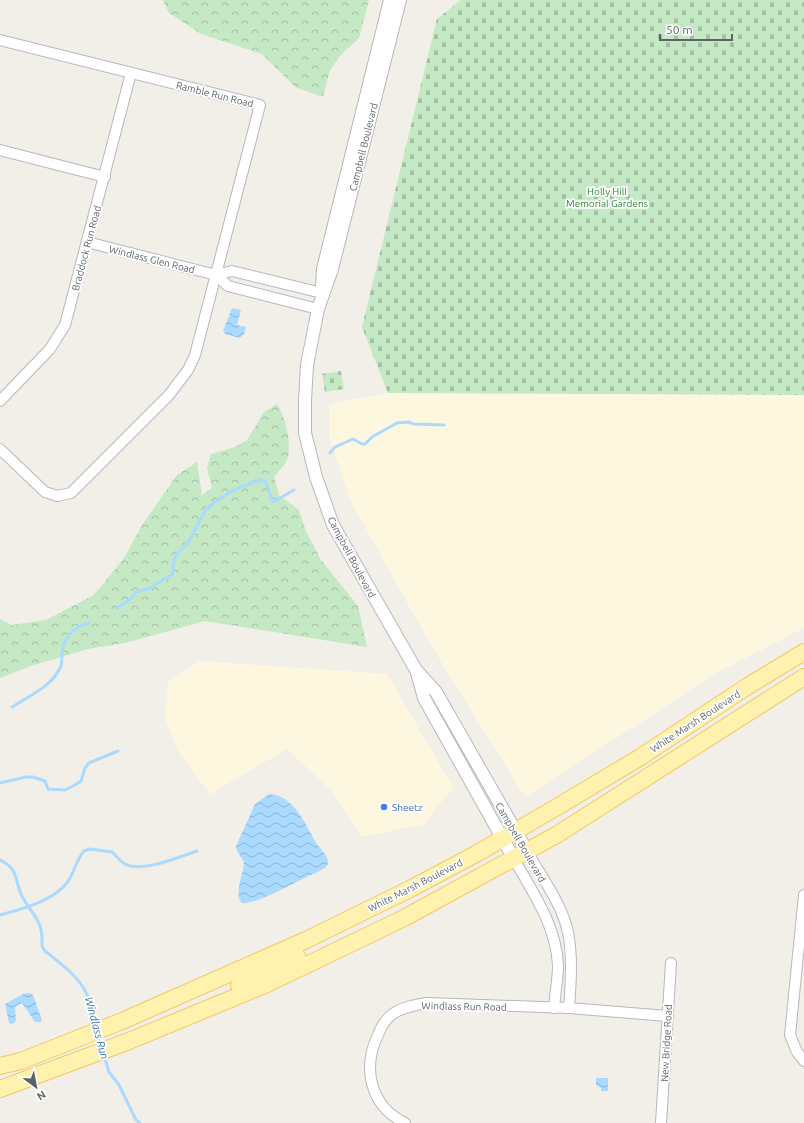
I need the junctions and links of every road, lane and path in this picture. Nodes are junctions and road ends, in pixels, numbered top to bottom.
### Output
1 (390, 0) edge
2 (400, 0) edge
3 (0, 40) edge
4 (131, 73) junction
5 (0, 150) edge
6 (105, 177) junction
7 (87, 242) junction
8 (216, 275) junction
9 (322, 293) junction
10 (318, 309) junction
11 (0, 401) edge
12 (0, 449) edge
13 (804, 652) edge
14 (804, 677) edge
15 (508, 838) junction
16 (520, 855) junction
17 (804, 895) edge
18 (671, 963) dead end
19 (554, 1008) junction
20 (569, 1008) junction
21 (667, 1016) junction
22 (181, 1019) junction
23 (804, 1061) edge
24 (0, 1066) edge
25 (0, 1089) edge
26 (405, 1123) edge
27 (661, 1123) edge

1 - 9 street, Campbell Boulevard
2 - 9 street, Campbell Boulevard
3 - 4 street, Ramble Run Road
4 - 6 street, Braddock Run Road
4 - 8 street, Ramble Run Road
5 - 6 street
6 - 7 street, Braddock Run Road
7 - 8 street, Windlass Glen Road
7 - 11 street, Braddock Run Road
8 - 9 street, Windlass Glen Road
8 - 10 street, Windlass Glen Road
8 - 12 street
9 - 10 street, Campbell Boulevard
10 - 15 street, Campbell Boulevard
13 - 15 main road, White Marsh Boulevard
14 - 16 main road
15 - 16 street, Campbell Boulevard
15 - 22 main road
15 - 24 main road, White Marsh Boulevard
16 - 19 street, Campbell Boulevard
16 - 20 street, Campbell Boulevard
16 - 22 main road
17 - 23 street
18 - 21 street, New Bridge Road
19 - 20 street, Windlass Run Road
19 - 26 street, Windlass Run Road
20 - 21 street, Windlass Run Road
21 - 27 street, New Bridge Road
22 - 25 main road

